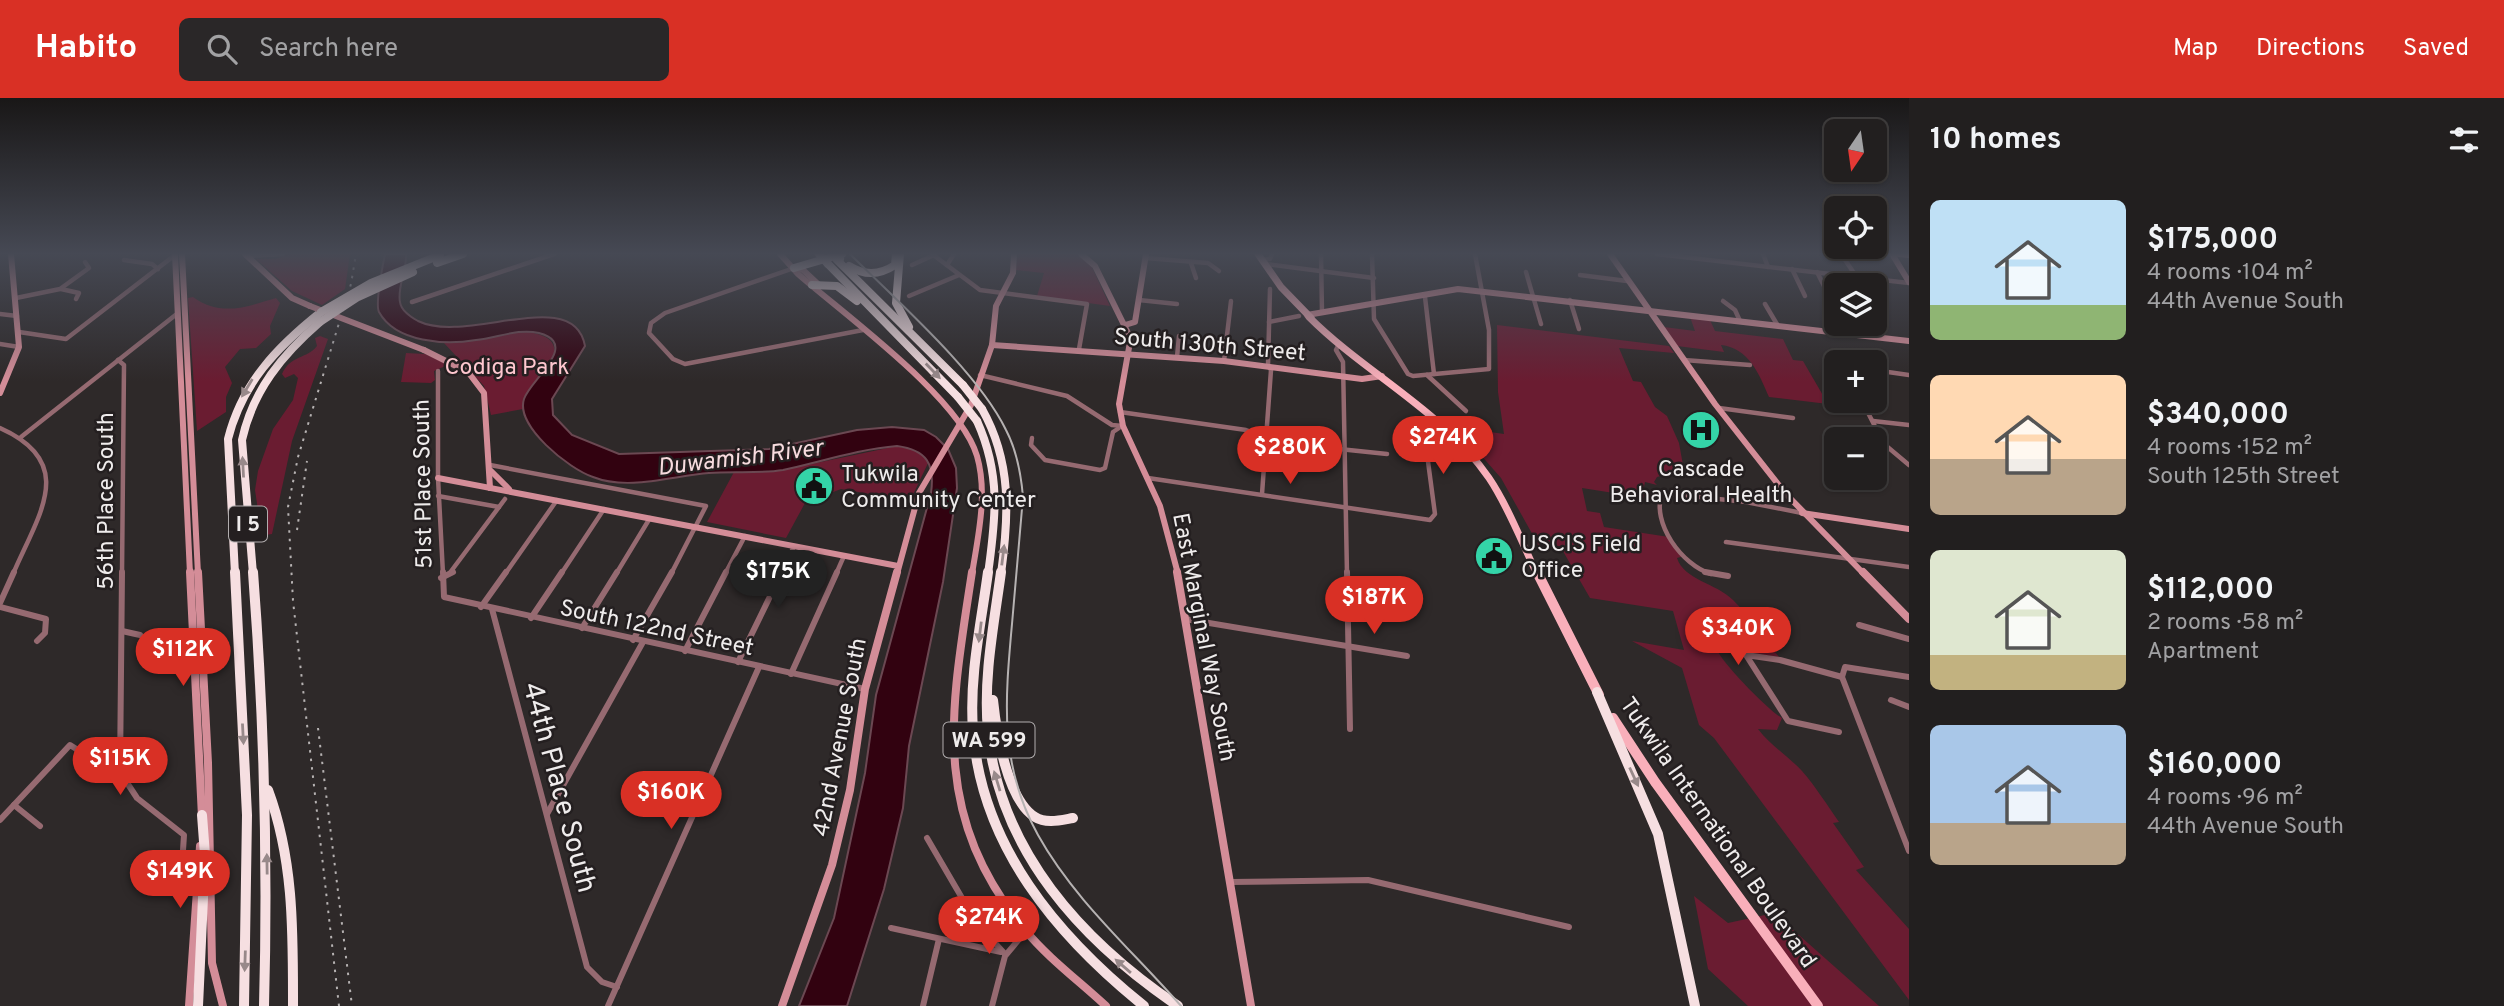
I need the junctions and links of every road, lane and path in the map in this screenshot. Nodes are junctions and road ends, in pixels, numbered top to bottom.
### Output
1 (24, 296) edge
2 (121, 296) edge
3 (178, 296) edge
4 (180, 296) edge
5 (290, 296) edge
6 (348, 296) edge
7 (361, 296) edge
8 (429, 296) edge
9 (713, 296) edge
10 (825, 296) edge
11 (829, 296) edge
12 (853, 296) edge
13 (860, 296) edge
14 (876, 296) edge
15 (896, 296) edge
16 (1001, 296) edge
17 (1022, 296) edge
18 (1111, 296) edge
19 (1140, 296) edge
20 (1270, 296) edge
21 (1290, 296) edge
22 (1322, 296) edge
23 (1374, 296) edge
24 (1483, 296) edge
25 (1534, 296) edge
26 (1537, 296) edge
27 (1639, 296) edge
28 (1425, 297) joint
29 (16, 298) joint
30 (1139, 300) junction
31 (1570, 300) junction
32 (1231, 301) dead end
33 (1724, 301) dead end
34 (412, 302) dead end
35 (1087, 304) joint
36 (1177, 304) dead end
37 (1374, 304) junction
38 (1765, 304) dead end
39 (1648, 309) junction
40 (1322, 312) junction
41 (178, 313) junction
42 (0, 314) edge
43 (17, 316) junction
44 (849, 316) junction
45 (1305, 316) junction
46 (1740, 321) junction
47 (1135, 322) junction
48 (1269, 322) junction
49 (1541, 324) dead end
50 (1125, 326) junction
51 (1778, 326) junction
52 (1579, 329) dead end
53 (863, 330) junction
54 (19, 332) junction
55 (1179, 336) dead end
56 (1909, 341) edge
57 (1130, 342) junction
58 (0, 344) edge
59 (909, 345) junction
60 (992, 345) junction
61 (1338, 346) junction
62 (19, 347) junction
63 (1079, 349) junction
64 (928, 350) junction
65 (1129, 352) junction
66 (1177, 357) junction
67 (118, 360) junction
68 (1683, 360) junction
69 (1224, 361) junction
70 (1268, 365) junction
71 (1750, 365) dead end
72 (438, 371) dead end
73 (1887, 371) edge
74 (1434, 374) junction
75 (1909, 374) edge
76 (980, 375) junction
77 (1343, 375) junction
78 (1380, 375) junction
79 (1427, 375) junction
80 (0, 392) edge
81 (943, 401) junction
82 (972, 403) junction
83 (1719, 408) junction
84 (1466, 411) dead end
85 (1120, 412) junction
86 (1869, 413) edge
87 (1793, 418) dead end
88 (1873, 421) junction
89 (960, 422) junction
90 (1423, 424) dead end
91 (1909, 425) edge
92 (1123, 426) junction
93 (0, 428) edge
94 (21, 437) junction
95 (1032, 438) dead end
96 (950, 439) junction
97 (971, 440) junction
98 (1267, 440) junction
99 (1346, 451) junction
100 (1387, 454) dead end
101 (1909, 465) edge
102 (491, 469) junction
103 (438, 478) junction
104 (1149, 478) junction
105 (497, 480) junction
106 (472, 485) junction
107 (490, 488) junction
108 (1262, 494) junction
109 (527, 495) junction
110 (438, 496) junction
111 (505, 499) dead end
112 (557, 500) junction
113 (499, 507) junction
114 (1347, 508) junction
115 (604, 509) junction
116 (1802, 513) junction
117 (650, 518) junction
118 (697, 527) junction
119 (1909, 528) edge
120 (746, 536) junction
121 (1726, 542) dead end
122 (794, 546) junction
123 (844, 556) junction
124 (1849, 561) junction
125 (898, 566) junction
126 (1909, 567) edge
127 (1728, 576) dead end
128 (441, 578) junction
129 (442, 595) joint
130 (0, 605) edge
131 (481, 607) junction
132 (492, 609) junction
133 (531, 618) junction
134 (1185, 619) junction
135 (1909, 619) edge
136 (1859, 625) dead end
137 (582, 628) junction
138 (122, 631) junction
139 (140, 635) dead end
140 (633, 639) junction
141 (1909, 639) edge
142 (37, 641) dead end
143 (643, 642) junction
144 (1349, 645) junction
145 (685, 650) junction
146 (1407, 656) dead end
147 (738, 662) junction
148 (759, 667) junction
149 (989, 671) junction
150 (791, 674) junction
151 (1842, 677) junction
152 (1909, 677) edge
153 (865, 689) junction
154 (1597, 692) junction
155 (1891, 700) dead end
156 (1909, 707) edge
157 (1350, 729) dead end
158 (1839, 732) dead end
159 (120, 772) junction
160 (266, 786) junction
161 (14, 805) junction
162 (547, 814) junction
163 (202, 815) junction
164 (1073, 818) dead end
165 (0, 820) edge
166 (40, 826) dead end
167 (927, 838) dead end
168 (1909, 851) edge
169 (181, 881) dead end
170 (1231, 882) junction
171 (1569, 927) dead end
172 (891, 928) dead end
173 (1026, 931) junction
174 (939, 939) junction
175 (1004, 953) junction
176 (617, 988) junction
177 (189, 1006) edge
178 (198, 1006) edge
179 (223, 1006) edge
180 (244, 1006) edge
181 (264, 1006) edge
182 (293, 1006) edge
183 (608, 1006) edge
184 (782, 1006) edge
185 (923, 1006) edge
186 (992, 1006) edge
187 (1106, 1006) edge
188 (1144, 1006) edge
189 (1178, 1006) edge
190 (1251, 1006) edge
191 (1695, 1006) edge
192 (1818, 1006) edge

1 - 29 street
2 - 54 street
3 - 41 street
4 - 179 street
5 - 102 street, bridge
6 -> 180 highway, I 5, bridge
160 -> 7 highway, I 5, bridge
8 - 34 street
9 - 53 street
10 - 44 street
11 - 44 street
12 - 59 highway
13 - 59 highway, WA 599, bridge
14 - 64 highway, WA 599
15 - 64 highway
16 - 60 street
17 - 35 street
18 - 50 street, East Marginal Way South
19 - 30 street
20 - 48 street
21 - 45 main road, Tukwila International Boulevard
22 - 40 street
23 - 37 street
24 - 74 street
25 - 49 street
26 - 31 street
27 - 39 street
28 - 37 street
28 - 74 street
29 - 43 street
30 - 36 street
30 - 47 street
31 - 39 street
31 - 52 street
32 - 69 street
33 - 46 street
35 - 63 street
37 - 40 street
37 - 79 street
38 - 51 street
39 - 46 street
39 - 68 street
40 - 45 street
41 - 67 street
41 - 163 street
42 - 43 street
43 - 54 street
44 - 53 street
45 - 48 street
45 - 61 main road, Tukwila International Boulevard
45 - 78 main road, Tukwila International Boulevard
46 - 51 street
47 - 50 street
47 - 57 street
48 - 70 street
50 - 57 street, East Marginal Way South
51 - 56 street
53 - 81 street
54 - 62 street
55 - 66 street
57 - 65 street, East Marginal Way South
58 - 62 street
59 -> 188 highway, WA 599, bridge
60 - 63 street, South 130th Street
60 - 76 street
61 - 77 street
61 - 78 main road, Tukwila International Boulevard
62 - 80 street
63 - 65 street, South 130th Street
149 -> 64 highway, WA 599, bridge
65 - 66 street, South 130th Street
65 - 85 street, East Marginal Way South
66 - 69 street, South 130th Street
67 - 94 street
67 - 138 street, 56th Place South
68 - 71 street
68 - 83 street
69 - 70 street, South 130th Street
70 - 77 street, South 130th Street
70 - 98 street
72 - 103 street, 51st Place South
73 - 75 street
74 - 79 street
76 - 82 street
76 - 92 street
77 - 78 street, South 130th Street
77 - 99 street
78 - 154 main road, Tukwila International Boulevard
79 - 84 street
81 - 82 street
81 - 89 street
82 - 89 street
83 - 87 street
83 - 116 street
85 - 92 street, East Marginal Way South
85 - 98 street
86 - 88 street
88 - 91 street
88 - 101 street
89 - 96 street
89 - 97 street
90 - 114 street
92 - 95 street
92 - 104 street, East Marginal Way South
93 - 94 street
94 - 130 street
96 - 97 street
96 - 125 street, 42nd Avenue South
97 - 173 street
98 - 99 street
98 - 108 street
99 - 100 street
99 - 114 street
102 - 105 street
102 - 106 street
102 - 107 street
102 - 118 street
103 - 106 street
103 - 110 street, 51st Place South
104 - 108 street
104 - 134 street, East Marginal Way South
105 - 107 street
105 - 109 street
106 - 107 street
107 - 109 street
108 - 114 street
109 - 112 street
110 - 113 street
110 - 128 street, 51st Place South
111 - 113 street
112 - 115 street
112 - 131 street
113 - 128 street
114 - 144 street
115 - 117 street
115 - 133 street
116 - 119 street
116 - 124 street
116 - 127 street
117 - 118 street
117 - 137 street
118 - 120 street
118 - 140 street
120 - 122 street
120 - 145 street
121 - 124 street
122 - 123 street
122 - 147 street
123 - 125 street
123 - 150 street
124 - 126 street
124 - 135 street
125 - 153 street, 42nd Avenue South
128 - 129 street, 51st Place South
129 - 131 street, South 122nd Street
130 - 142 street
131 - 132 street, South 122nd Street
132 - 133 street, South 122nd Street
132 - 162 street, 44th Place South
133 - 137 street, South 122nd Street
134 - 144 street
134 - 170 street, East Marginal Way South
136 - 141 street
137 - 140 street, South 122nd Street
138 - 139 street
138 - 159 street, 56th Place South
140 - 143 street, South 122nd Street
143 - 145 street, South 122nd Street
143 - 162 street
144 - 146 street
144 - 157 street
145 - 147 street, South 122nd Street
147 - 148 street, South 122nd Street
148 - 150 street, South 122nd Street
148 - 176 street
149 - 164 highway
189 -> 149 highway, WA 599
150 - 153 street, South 122nd Street
151 - 152 street
151 - 158 street
151 - 168 street
153 - 184 street, 42nd Avenue South
154 -> 191 highway
154 - 192 main road, Tukwila International Boulevard
155 - 156 street
159 - 161 street
159 - 169 street
181 -> 160 highway, I 5
160 - 182 highway
161 - 165 street
161 - 166 street
162 - 176 street, 44th Place South
163 - 177 street
163 - 178 highway
167 - 175 street
170 - 171 street
170 - 190 street, East Marginal Way South
172 - 174 street
173 - 175 street
173 - 187 street
174 - 175 street
174 - 185 street
175 - 186 street
176 - 183 street

